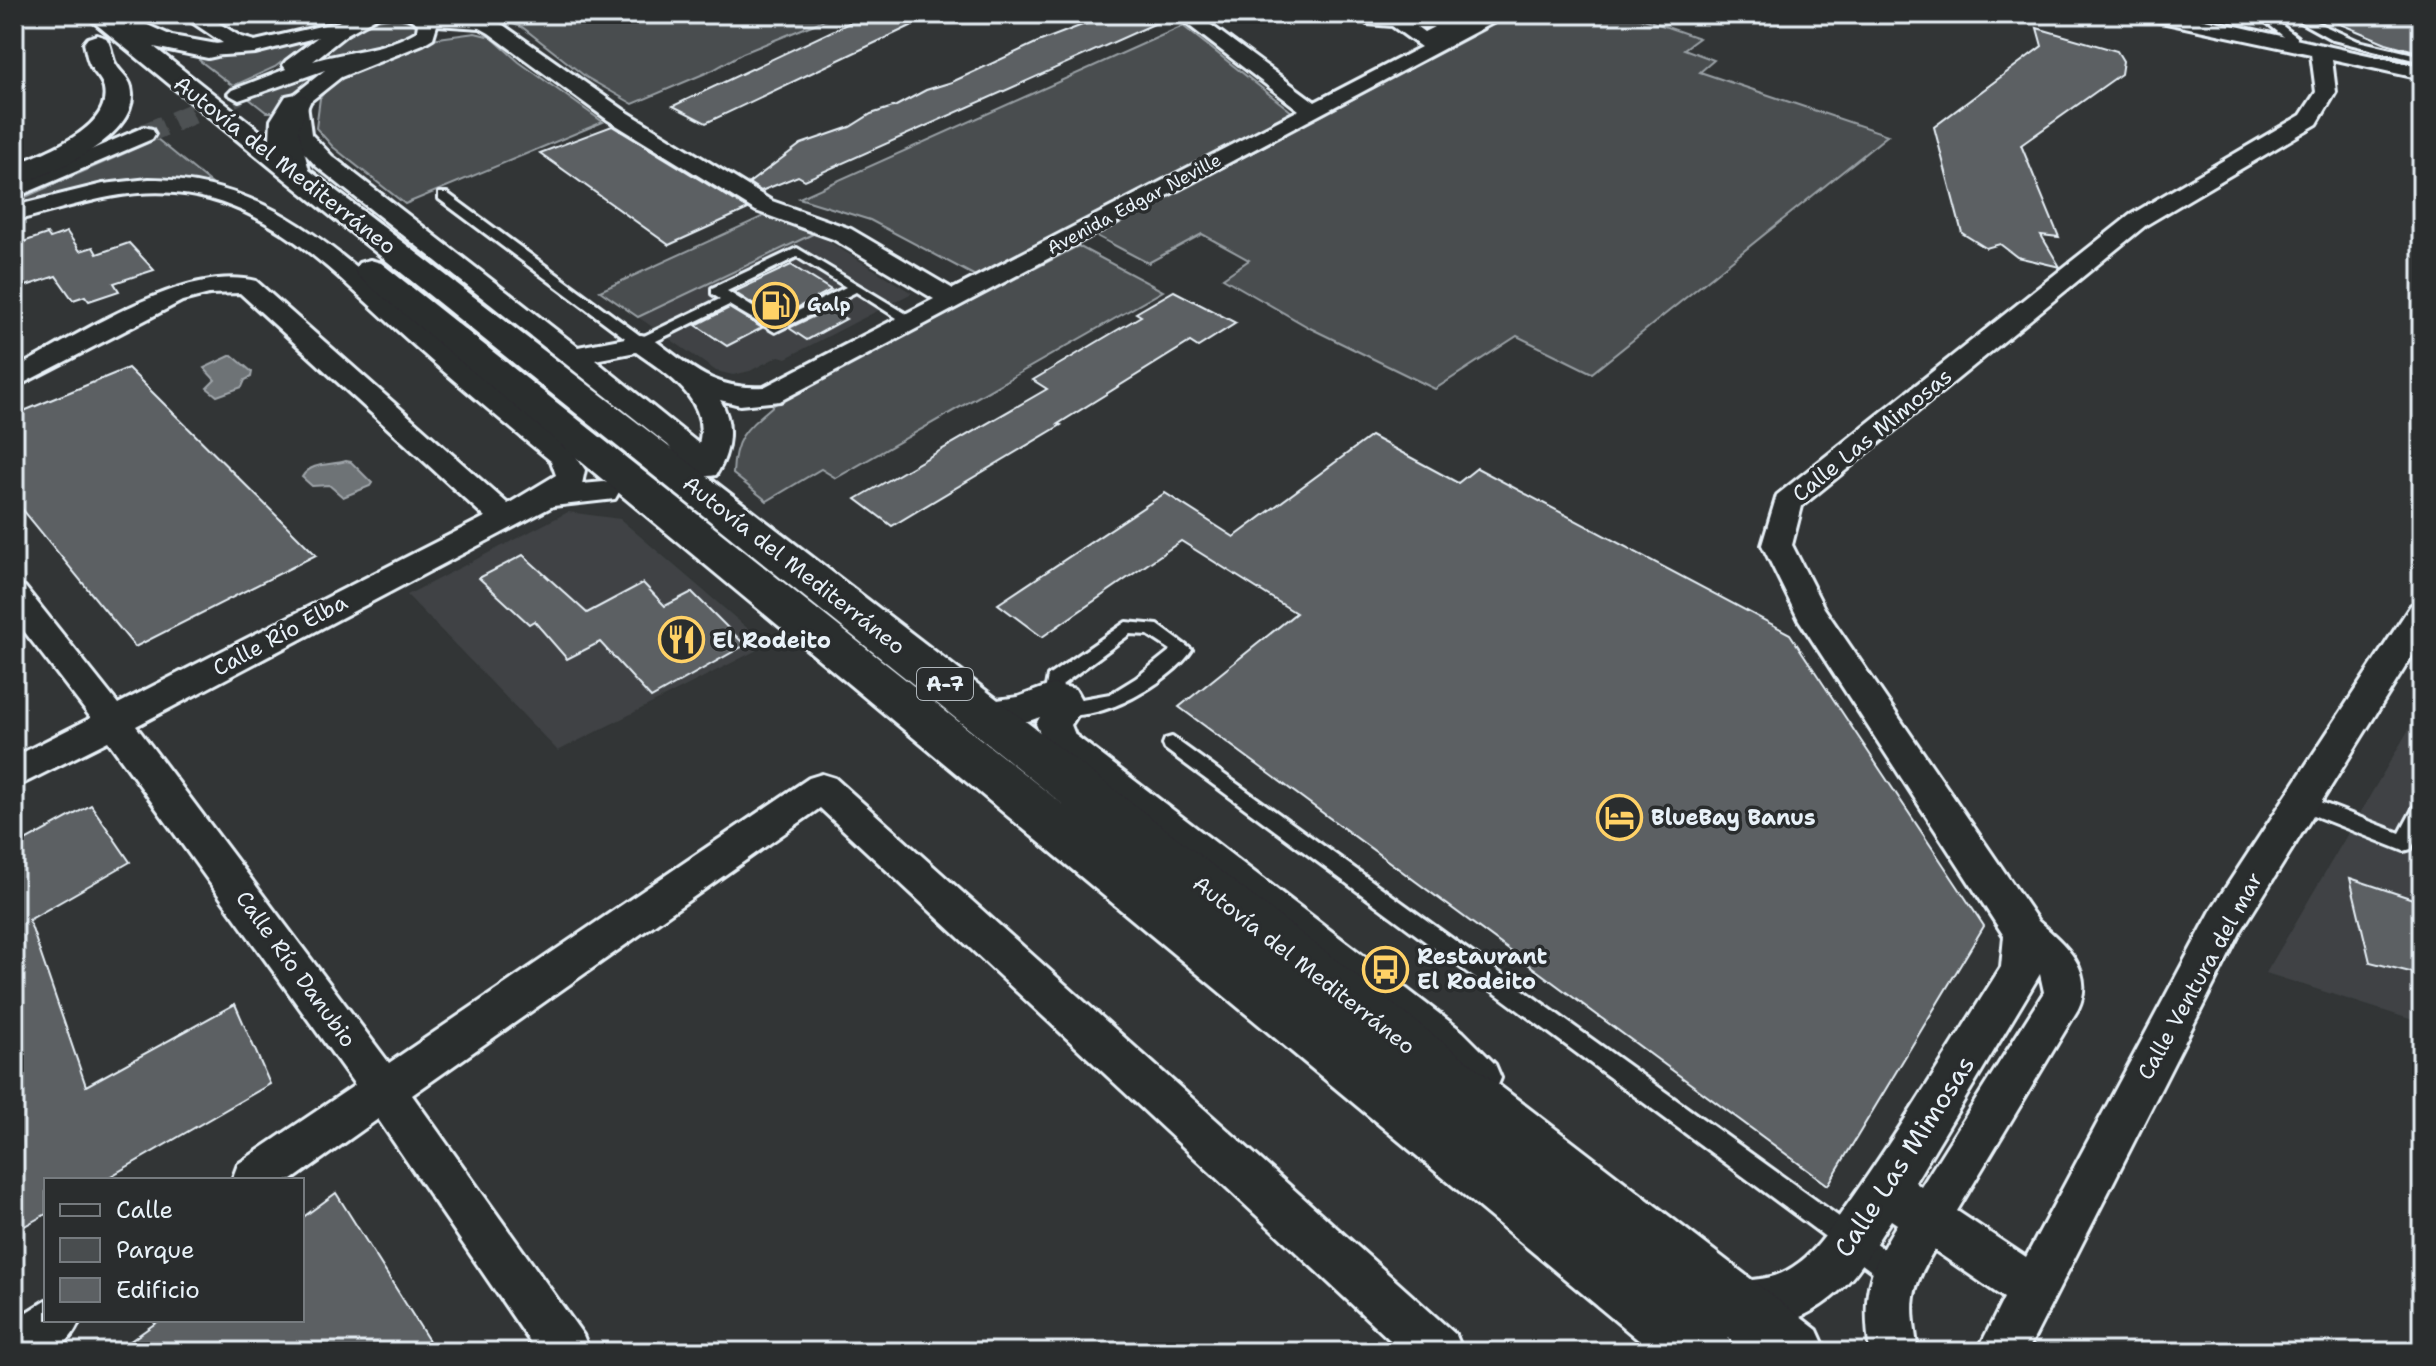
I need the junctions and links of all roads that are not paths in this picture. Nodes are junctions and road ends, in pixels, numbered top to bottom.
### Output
1 (60, 14) edge
2 (371, 14) edge
3 (1184, 14) edge
4 (1499, 14) edge
5 (2152, 14) edge
6 (2261, 14) edge
7 (2291, 14) edge
8 (196, 15) edge
9 (1370, 17) edge
10 (1396, 20) dead end
11 (420, 22) edge
12 (99, 24) edge
13 (343, 24) junction
14 (216, 42) junction
15 (2292, 44) junction
16 (387, 50) junction
17 (2321, 52) junction
18 (1422, 54) junction
19 (2422, 59) edge
20 (2422, 73) edge
21 (296, 102) junction
22 (1312, 110) junction
23 (144, 134) tunnel mouth
24 (296, 174) junction
25 (14, 176) edge
26 (14, 191) edge
27 (443, 196) dead end
28 (14, 214) edge
29 (335, 264) junction
30 (856, 287) junction
31 (730, 299) junction
32 (954, 300) junction
33 (418, 310) junction
34 (913, 322) junction
35 (641, 343) junction
36 (474, 356) junction
37 (573, 356) junction
38 (14, 380) edge
39 (695, 383) junction
40 (770, 395) junction
41 (547, 443) junction
42 (710, 454) junction
43 (604, 492) joint
44 (547, 497) junction
45 (660, 507) junction
46 (505, 518) junction
47 (14, 595) edge
48 (2418, 629) edge
49 (879, 632) junction
50 (1059, 703) junction
51 (982, 713) junction
52 (114, 722) junction
53 (1172, 744) dead end
54 (14, 774) edge
55 (2302, 803) junction
56 (2422, 811) edge
57 (2024, 933) junction
58 (1982, 1035) junction
59 (2024, 1062) junction
60 (1374, 1086) junction
61 (384, 1088) junction
62 (1522, 1137) junction
63 (257, 1178) edge
64 (1885, 1189) junction
65 (1928, 1219) junction
66 (1851, 1240) junction
67 (1894, 1272) junction
68 (2033, 1290) junction
69 (1735, 1304) junction
70 (53, 1322) edge
71 (14, 1349) edge
72 (566, 1352) edge
73 (1439, 1352) edge
74 (1654, 1352) edge
75 (1702, 1352) edge
76 (1795, 1352) edge
77 (1894, 1352) edge
78 (2001, 1352) edge

1 - 12 highway, Autovía del Mediterráneo / A-7
2 - 13 street
3 - 22 street
4 - 18 street, Avenida Edgar Neville
5 - 15 street
6 - 15 lane
7 - 19 lane
8 - 14 street
9 - 10 street
9 - 18 street
11 - 16 street
11 - 32 street
12 - 14 highway
12 - 24 highway, Autovía del Mediterráneo / A-7
12 - 25 highway
12 - 33 highway, Autovía del Mediterráneo / A-7
13 - 14 street
13 - 16 street
15 - 17 street
16 - 21 street
17 - 20 street
17 - 57 street, Calle Las Mimosas
18 - 22 street, Avenida Edgar Neville
21 - 24 highway
21 - 37 street
22 - 32 street, Avenida Edgar Neville
23 - 26 street
24 - 49 highway, Autovía del Mediterráneo / A-7
27 - 35 lane
28 - 29 street
29 - 33 highway
29 - 41 street
30 - 31 lane
30 - 31 lane
30 - 34 lane
31 - 35 lane
32 - 34 street, Avenida Edgar Neville
33 - 36 highway, Autovía del Mediterráneo / A-7
34 - 40 street, Avenida Edgar Neville
35 - 37 street
35 - 39 street
36 - 41 highway
36 - 45 highway, Autovía del Mediterráneo / A-7
37 - 42 street
38 - 46 street
39 - 40 street, Avenida Edgar Neville
39 - 42 street
40 - 42 street, Avenida Edgar Neville
41 - 44 street
42 - 49 highway
43 - 44 street
43 - 45 highway
44 - 46 street, Calle Río Elba
45 - 60 highway, Autovía del Mediterráneo / A-7
46 - 52 street, Calle Río Elba
47 - 52 street, Calle Río Danubio
48 - 55 street, Calle Ventura del mar
49 - 51 highway, Autovía del Mediterráneo / A-7
50 - 50 lane
50 - 51 street
50 - 62 street
51 - 62 highway, Autovía del Mediterráneo / A-7
52 - 54 street, Calle Río Elba
52 - 61 street, Calle Río Danubio
53 - 66 lane
55 - 56 lane
55 - 68 street, Calle Ventura del mar
57 - 58 street, Calle Las Mimosas
57 - 59 street, Calle Las Mimosas
58 - 59 street, Calle Las Mimosas
58 - 64 street, Calle Las Mimosas
59 - 65 street, Calle Las Mimosas
60 - 74 street
60 - 75 highway, Autovía del Mediterráneo / A-7
61 - 63 street
61 - 72 street, Calle Río Danubio
61 - 73 street
62 - 69 highway, Autovía del Mediterráneo / A-7
64 - 65 street
64 - 66 street, Calle Las Mimosas
65 - 67 street, Calle Las Mimosas
65 - 68 street
66 - 67 lane
66 - 69 street, Calle Las Mimosas
67 - 77 street, Calle Las Mimosas
68 - 78 street, Calle Ventura del mar
69 - 76 highway, Autovía del Mediterráneo / A-7
70 - 71 street

